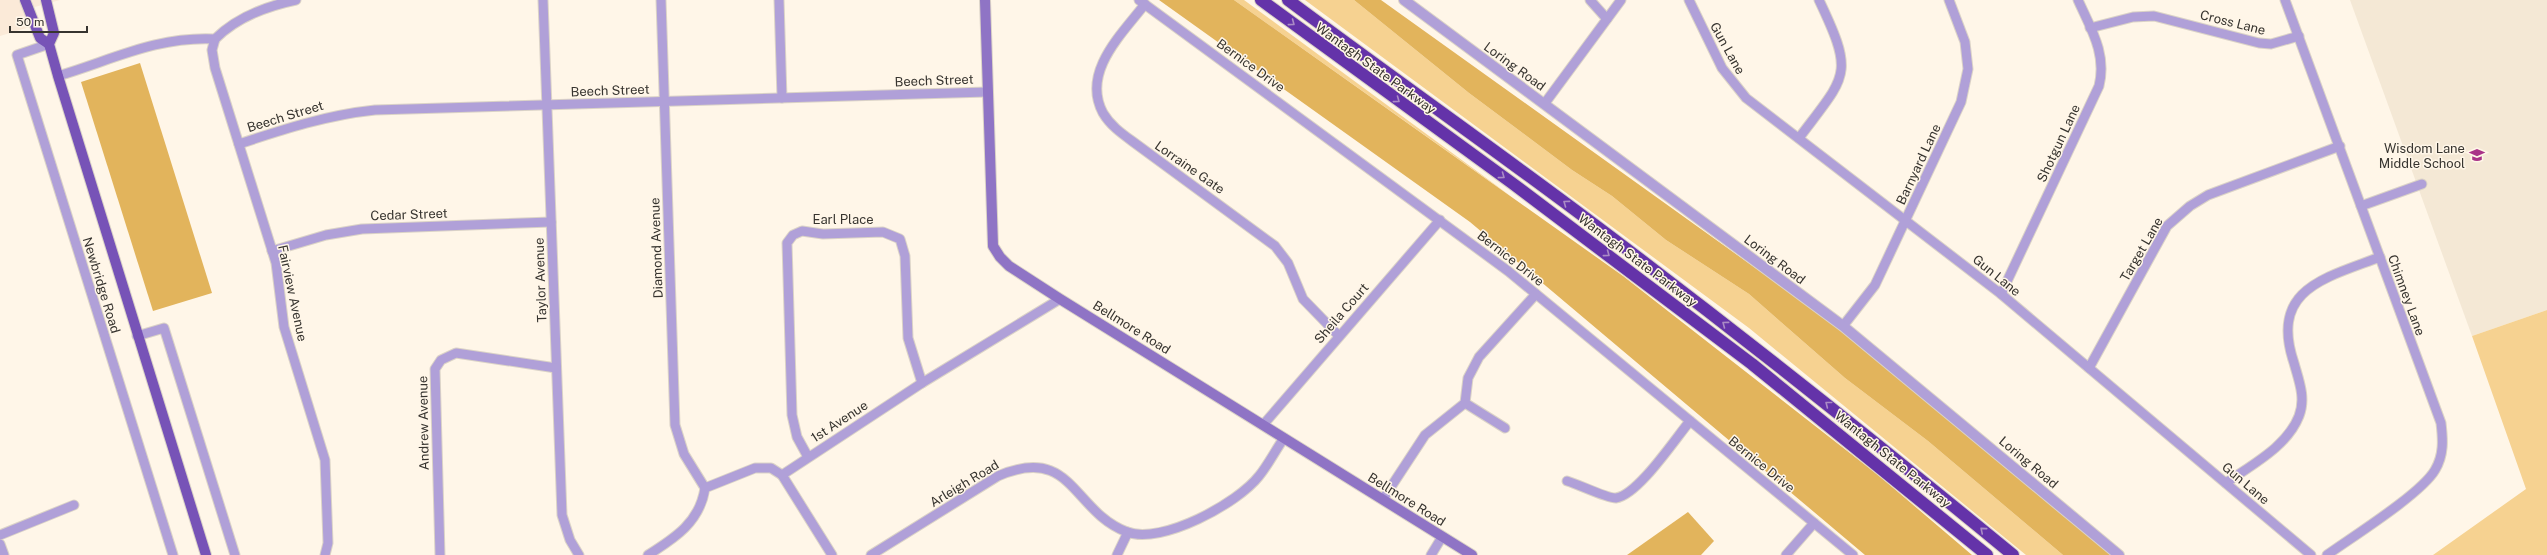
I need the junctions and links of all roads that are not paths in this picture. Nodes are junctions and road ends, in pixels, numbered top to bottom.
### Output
1 (24, 0) edge
2 (46, 0) edge
3 (296, 0) edge
4 (543, 0) edge
5 (661, 0) edge
6 (779, 0) edge
7 (985, 0) edge
8 (1261, 0) edge
9 (1288, 0) edge
10 (1404, 0) edge
11 (1590, 0) edge
12 (1621, 0) edge
13 (1689, 0) edge
14 (1819, 0) edge
15 (1949, 0) edge
16 (2078, 0) edge
17 (2285, 0) edge
18 (1142, 2) edge
19 (1607, 19) junction
20 (2090, 28) junction
21 (2299, 36) junction
22 (215, 39) junction
23 (49, 44) junction
24 (58, 76) junction
25 (987, 92) junction
26 (782, 98) junction
27 (664, 101) junction
28 (1545, 103) junction
29 (547, 105) junction
30 (1799, 138) junction
31 (239, 144) junction
32 (2340, 146) junction
33 (2422, 184) dead end
34 (2362, 206) junction
35 (1440, 220) junction
36 (1906, 220) junction
37 (551, 222) junction
38 (272, 251) junction
39 (2380, 257) junction
40 (1536, 294) junction
41 (2001, 294) junction
42 (1060, 299) junction
43 (1843, 326) junction
44 (137, 336) junction
45 (1339, 336) junction
46 (556, 368) junction
47 (2089, 368) junction
48 (922, 383) junction
49 (1465, 403) junction
50 (1690, 421) junction
51 (1263, 425) junction
52 (1505, 428) dead end
53 (1284, 438) junction
54 (808, 457) junction
55 (782, 475) junction
56 (1567, 481) dead end
57 (2226, 483) junction
58 (705, 488) junction
59 (1383, 500) junction
60 (74, 505) dead end
61 (1814, 523) junction
62 (1128, 532) junction
63 (0, 535) edge
64 (1442, 537) junction
65 (0, 544) edge
66 (4, 555) edge
67 (173, 555) edge
68 (206, 555) edge
69 (236, 555) edge
70 (325, 555) edge
71 (440, 555) edge
72 (579, 555) edge
73 (648, 555) edge
74 (832, 555) edge
75 (871, 555) edge
76 (1117, 555) edge
77 (1431, 555) edge
78 (1472, 555) edge
79 (1786, 555) edge
80 (1854, 555) edge
81 (1987, 555) edge
82 (2013, 555) edge
83 (2119, 555) edge
84 (2311, 555) edge
85 (2327, 555) edge

1 - 23 main road, Newbridge Road
2 - 23 main road, Newbridge Road
3 - 22 street
4 - 29 street, Taylor Avenue
5 - 27 street, Diamond Avenue
6 - 26 street
7 - 25 main road, Bellmore Road
8 -> 81 highway, Wantagh State Parkway
82 -> 9 highway, Wantagh State Parkway
10 - 28 street, Loring Road
11 - 19 street
12 - 19 street
13 - 30 street, Gun Lane
14 - 30 street
15 - 36 street, Barnyard Lane
16 - 20 street, Shotgun Lane
17 - 21 street, Chimney Lane
18 - 35 street, Bernice Drive
18 - 45 street, Lorraine Gate
19 - 28 street
20 - 21 street, Cross Lane
20 - 41 street, Shotgun Lane
21 - 32 street, Chimney Lane
22 - 24 street
22 - 31 street, Fairview Avenue
23 - 24 main road, Newbridge Road
23 - 67 street, Newbridge Road
24 - 44 main road, Newbridge Road
25 - 26 street, Beech Street
25 - 42 main road, Bellmore Road
26 - 27 street, Beech Street
27 - 29 street, Beech Street
27 - 58 street, Diamond Avenue
28 - 43 street, Loring Road
29 - 31 street, Beech Street
29 - 37 street, Taylor Avenue
30 - 36 street, Gun Lane
31 - 38 street, Fairview Avenue
32 - 34 street, Chimney Lane
32 - 47 street, Target Lane
33 - 34 street
34 - 39 street, Chimney Lane
35 - 40 street, Bernice Drive
35 - 45 street, Sheila Court
36 - 41 street, Gun Lane
36 - 43 street, Barnyard Lane
37 - 38 street, Cedar Street
37 - 46 street, Taylor Avenue
38 - 70 street, Fairview Avenue
39 - 57 street
39 - 85 street, Chimney Lane
40 - 49 street
40 - 50 street, Bernice Drive
41 - 47 street, Gun Lane
42 - 48 street, 1st Avenue
42 - 51 main road, Bellmore Road
43 - 83 street, Loring Road
44 - 68 main road, Newbridge Road
44 - 69 street, Newbridge Road
45 - 51 street, Sheila Court
46 - 71 street, Andrew Avenue
46 - 72 street, Taylor Avenue
47 - 57 street, Gun Lane
48 - 54 street, 1st Avenue
48 - 54 street, Earl Place
49 - 52 street
49 - 59 street
50 - 56 street
50 - 61 street, Bernice Drive
51 - 53 main road, Bellmore Road
53 - 59 main road, Bellmore Road
53 - 62 street, Arleigh Road
54 - 55 street, 1st Avenue
55 - 58 street
55 - 74 street
57 - 84 street, Gun Lane
58 - 73 street
59 - 64 main road, Bellmore Road
60 - 63 street
61 - 79 street
61 - 80 street, Bernice Drive
62 - 75 street, Arleigh Road
62 - 76 street
64 - 77 street
64 - 78 main road, Bellmore Road
65 - 66 street

